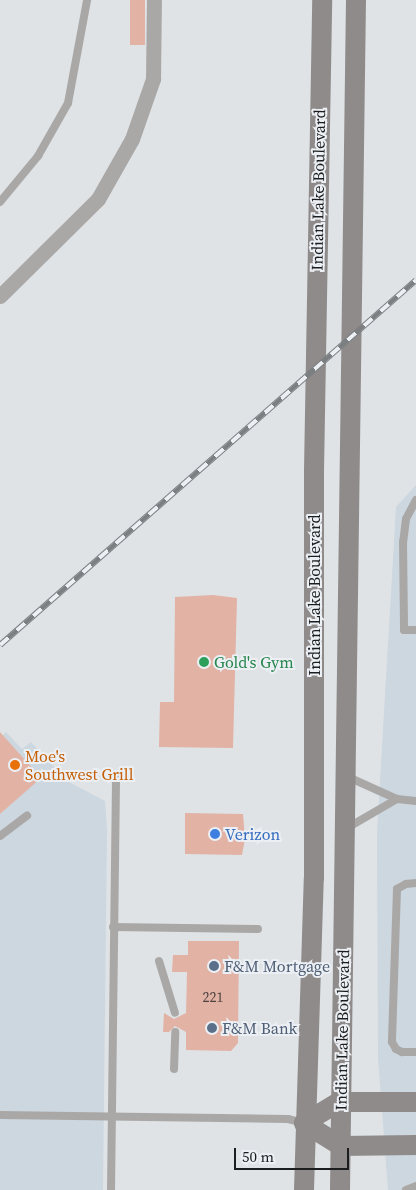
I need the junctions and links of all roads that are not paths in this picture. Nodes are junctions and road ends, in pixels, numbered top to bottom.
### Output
1 (86, 0) edge
2 (154, 0) edge
3 (322, 0) edge
4 (356, 0) edge
5 (0, 202) edge
6 (0, 296) edge
7 (416, 500) edge
8 (416, 630) edge
9 (116, 775) dead end
10 (345, 776) junction
11 (397, 799) junction
12 (416, 801) edge
13 (27, 816) dead end
14 (346, 828) junction
15 (0, 836) edge
16 (416, 883) edge
17 (113, 927) junction
18 (258, 929) dead end
19 (159, 961) dead end
20 (175, 1013) dead end
21 (175, 1032) dead end
22 (416, 1052) edge
23 (174, 1069) dead end
24 (339, 1102) junction
25 (416, 1102) edge
26 (0, 1115) edge
27 (113, 1116) junction
28 (304, 1123) junction
29 (416, 1145) edge
30 (341, 1146) junction
31 (416, 1186) edge
32 (111, 1190) edge
33 (304, 1190) edge
34 (340, 1190) edge
35 (406, 1190) edge

1 - 5 lane
2 - 6 street
3 - 28 main road, Indian Lake Boulevard
4 - 10 main road, Indian Lake Boulevard
7 - 8 lane
9 - 17 lane
10 - 11 lane
10 - 14 main road, Indian Lake Boulevard
11 - 12 lane
11 - 14 lane
13 - 15 lane
14 - 24 main road, Indian Lake Boulevard
16 - 22 lane
17 - 18 lane
17 - 27 lane
19 - 20 lane
21 - 23 lane
24 - 25 main road
24 - 28 main road
24 - 30 main road, Indian Lake Boulevard
26 - 27 lane
27 - 28 lane
27 - 32 lane
28 - 30 main road
28 - 33 main road, Indian Lake Boulevard
29 - 30 main road
30 - 34 main road, Indian Lake Boulevard
31 - 35 lane

